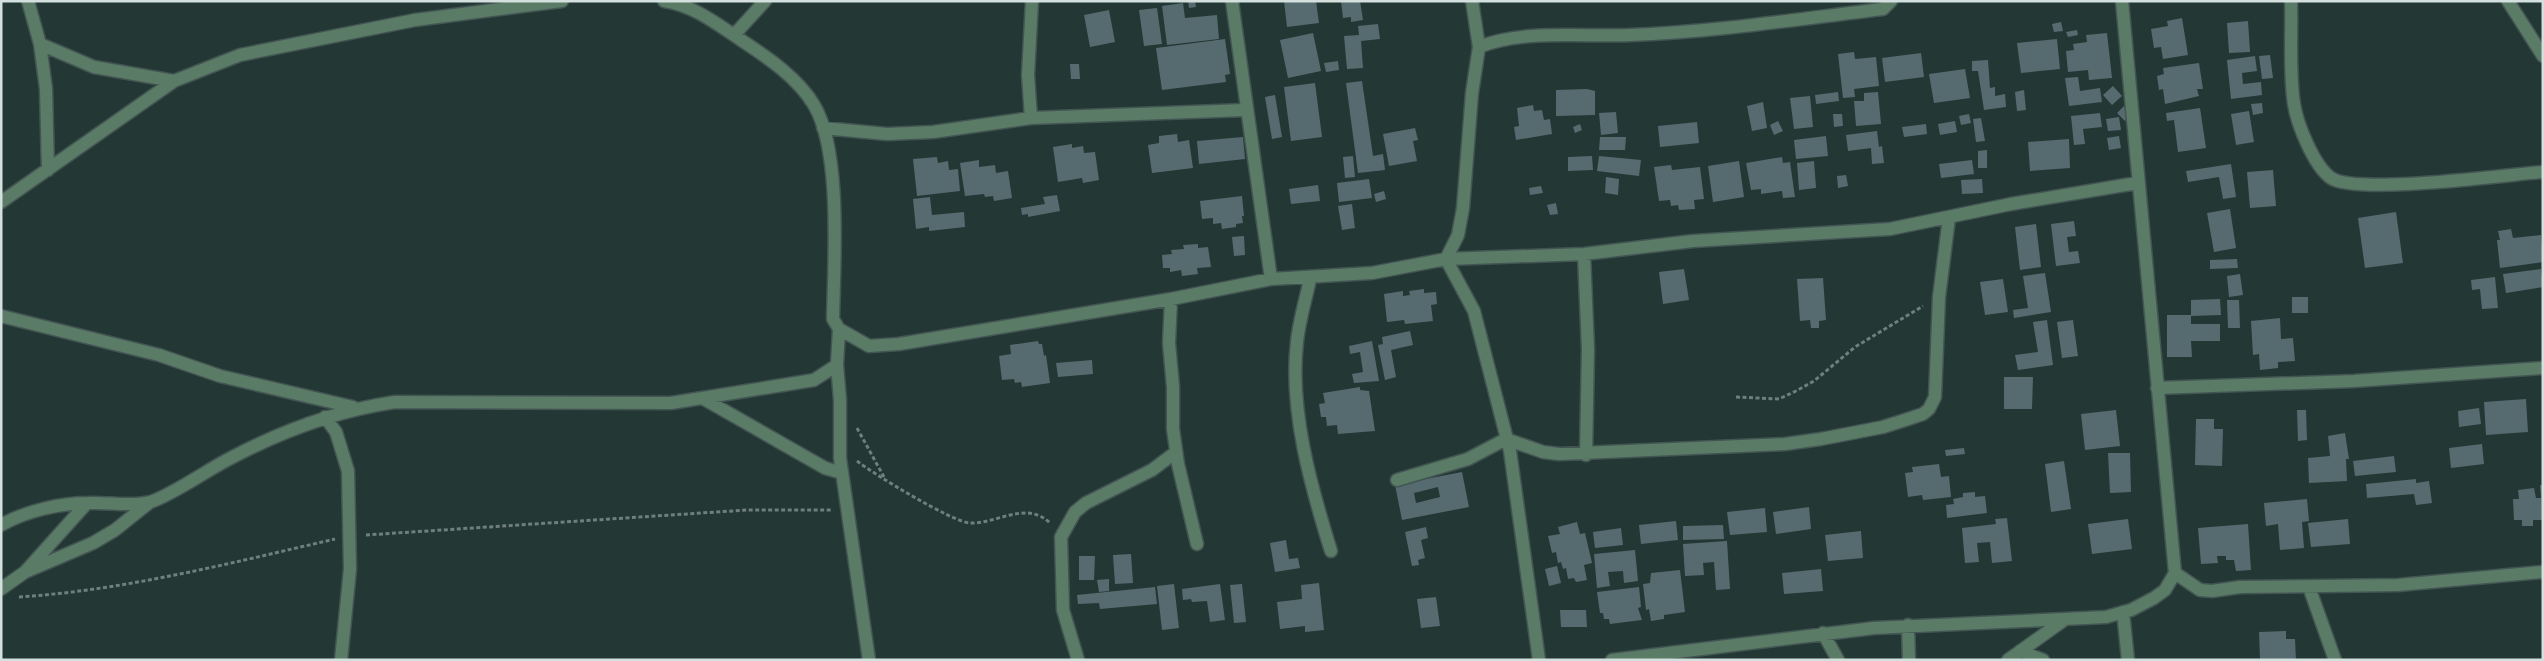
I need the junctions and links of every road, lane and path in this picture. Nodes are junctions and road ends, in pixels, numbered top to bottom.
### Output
1 (28, 1) edge
2 (562, 1) edge
3 (664, 1) edge
4 (765, 1) edge
5 (1032, 1) edge
6 (1232, 1) edge
7 (1472, 1) edge
8 (1891, 1) edge
9 (2122, 1) edge
10 (2291, 1) edge
11 (2508, 1) edge
12 (453, 7) edge
13 (734, 35) junction
14 (40, 44) junction
15 (1480, 47) junction
16 (2543, 56) edge
17 (174, 81) junction
18 (1245, 110) junction
19 (1031, 118) junction
20 (823, 128) junction
21 (48, 170) junction
22 (2543, 172) edge
23 (2137, 183) junction
24 (1, 202) edge
25 (1949, 218) junction
26 (1584, 254) junction
27 (1446, 260) junction
28 (1310, 278) junction
29 (1270, 279) junction
30 (1939, 297) junction
31 (1171, 299) junction
32 (1, 316) edge
33 (838, 329) junction
34 (837, 365) junction
35 (2543, 368) edge
36 (2156, 388) junction
37 (1736, 397) dead end
38 (704, 399) junction
39 (840, 400) junction
40 (355, 408) junction
41 (325, 416) junction
42 (1506, 439) junction
43 (840, 447) junction
44 (1176, 452) junction
45 (1586, 455) junction
46 (842, 473) junction
47 (885, 478) junction
48 (1397, 480) dead end
49 (88, 502) junction
50 (150, 502) junction
51 (846, 510) junction
52 (1, 525) edge
53 (349, 536) junction
54 (1061, 537) junction
55 (1197, 544) dead end
56 (1331, 551) dead end
57 (25, 572) junction
58 (2543, 572) edge
59 (2175, 573) junction
60 (2309, 588) junction
61 (6, 593) edge
62 (2124, 612) junction
63 (2064, 620) junction
64 (1908, 625) junction
65 (1823, 633) junction
66 (2020, 651) junction
67 (341, 660) edge
68 (868, 660) edge
69 (1078, 660) edge
70 (1539, 660) edge
71 (1612, 660) edge
72 (1838, 660) edge
73 (1909, 660) edge
74 (2008, 660) edge
75 (2043, 660) edge
76 (2128, 660) edge
77 (2335, 660) edge

1 - 14 street
2 - 12 street
3 - 13 street
4 - 13 street
5 - 19 street
6 - 18 street
7 - 15 street
8 - 15 street
9 - 23 street
10 - 22 street
11 - 16 street
12 - 17 street
13 - 20 street
14 - 17 street
14 - 21 street
15 - 27 street
17 - 21 street
18 - 19 street
18 - 29 street
19 - 20 street
20 - 33 street
21 - 24 street
23 - 25 street
23 - 36 street
25 - 26 street
25 - 30 street
26 - 27 street
26 - 45 street
27 - 28 street
27 - 42 street
28 - 29 street
28 - 56 street
29 - 31 street
30 - 37 path
30 - 45 street
31 - 33 street
31 - 44 street
32 - 40 street
33 - 34 street
34 - 38 street
34 - 39 street
35 - 36 street
36 - 59 street
38 - 40 street
38 - 46 street
39 - 43 street
39 - 47 path
40 - 41 street
41 - 50 street
41 - 53 street
42 - 45 street
42 - 48 street
42 - 70 street
43 - 46 street
43 - 47 path
44 - 54 street
44 - 55 street
46 - 51 street
47 - 54 path
49 - 50 street
49 - 52 street
49 - 57 street
50 - 57 street
51 - 53 path
51 - 68 street
53 - 61 path
53 - 67 street
54 - 69 street
57 - 61 street
58 - 60 street
59 - 60 street
59 - 62 street
60 - 77 street
62 - 63 street
62 - 76 street
63 - 64 street
63 - 66 street
64 - 65 street
64 - 73 street
65 - 71 street
65 - 72 street
66 - 74 street
66 - 75 street

